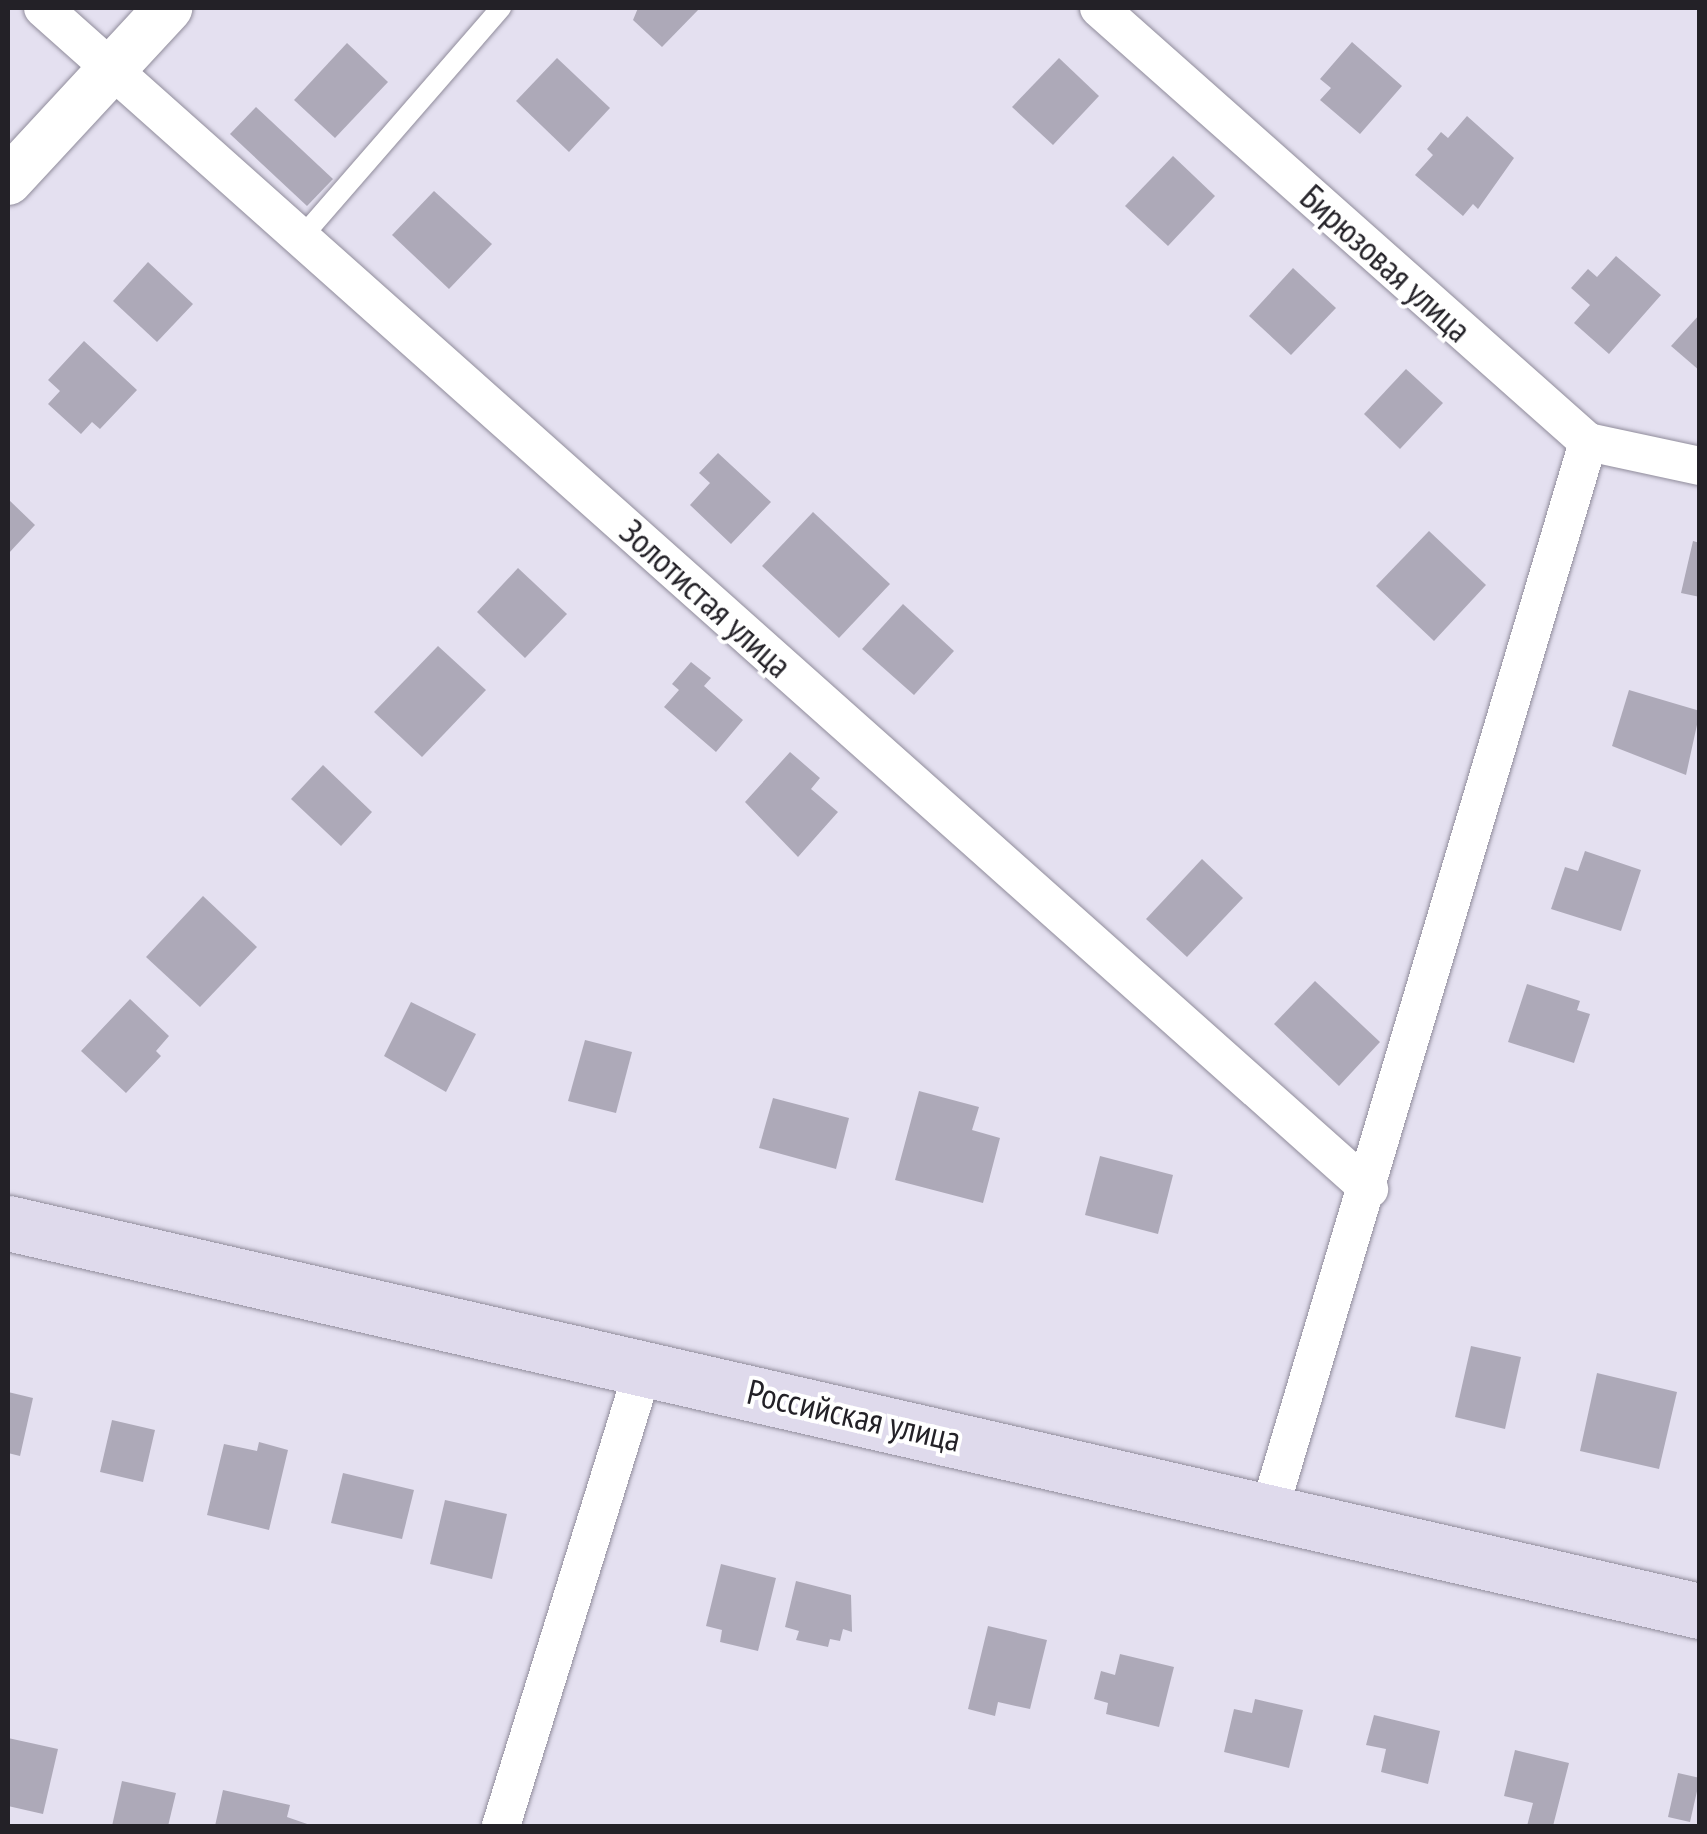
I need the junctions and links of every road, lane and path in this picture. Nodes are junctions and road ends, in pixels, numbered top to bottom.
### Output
1 (43, 8) edge
2 (168, 8) edge
3 (501, 8) edge
4 (1099, 8) edge
5 (112, 69) junction
6 (8, 181) edge
7 (301, 238) junction
8 (1588, 442) junction
9 (1700, 466) edge
10 (1369, 1189) junction
11 (8, 1223) edge
12 (644, 1366) junction
13 (1269, 1510) junction
14 (1700, 1612) edge
15 (500, 1826) edge

1 - 5 street, Золотистая улица
2 - 5 street
3 - 7 lane
4 - 8 street, Бирюзовая улица
5 - 6 street
5 - 7 street, Золотистая улица
7 - 10 street, Золотистая улица
8 - 9 street, Бирюзовая улица
8 - 10 street
10 - 13 street
11 - 12 main road, Российская улица
12 - 13 main road, Российская улица
12 - 15 street
13 - 14 main road, Российская улица

